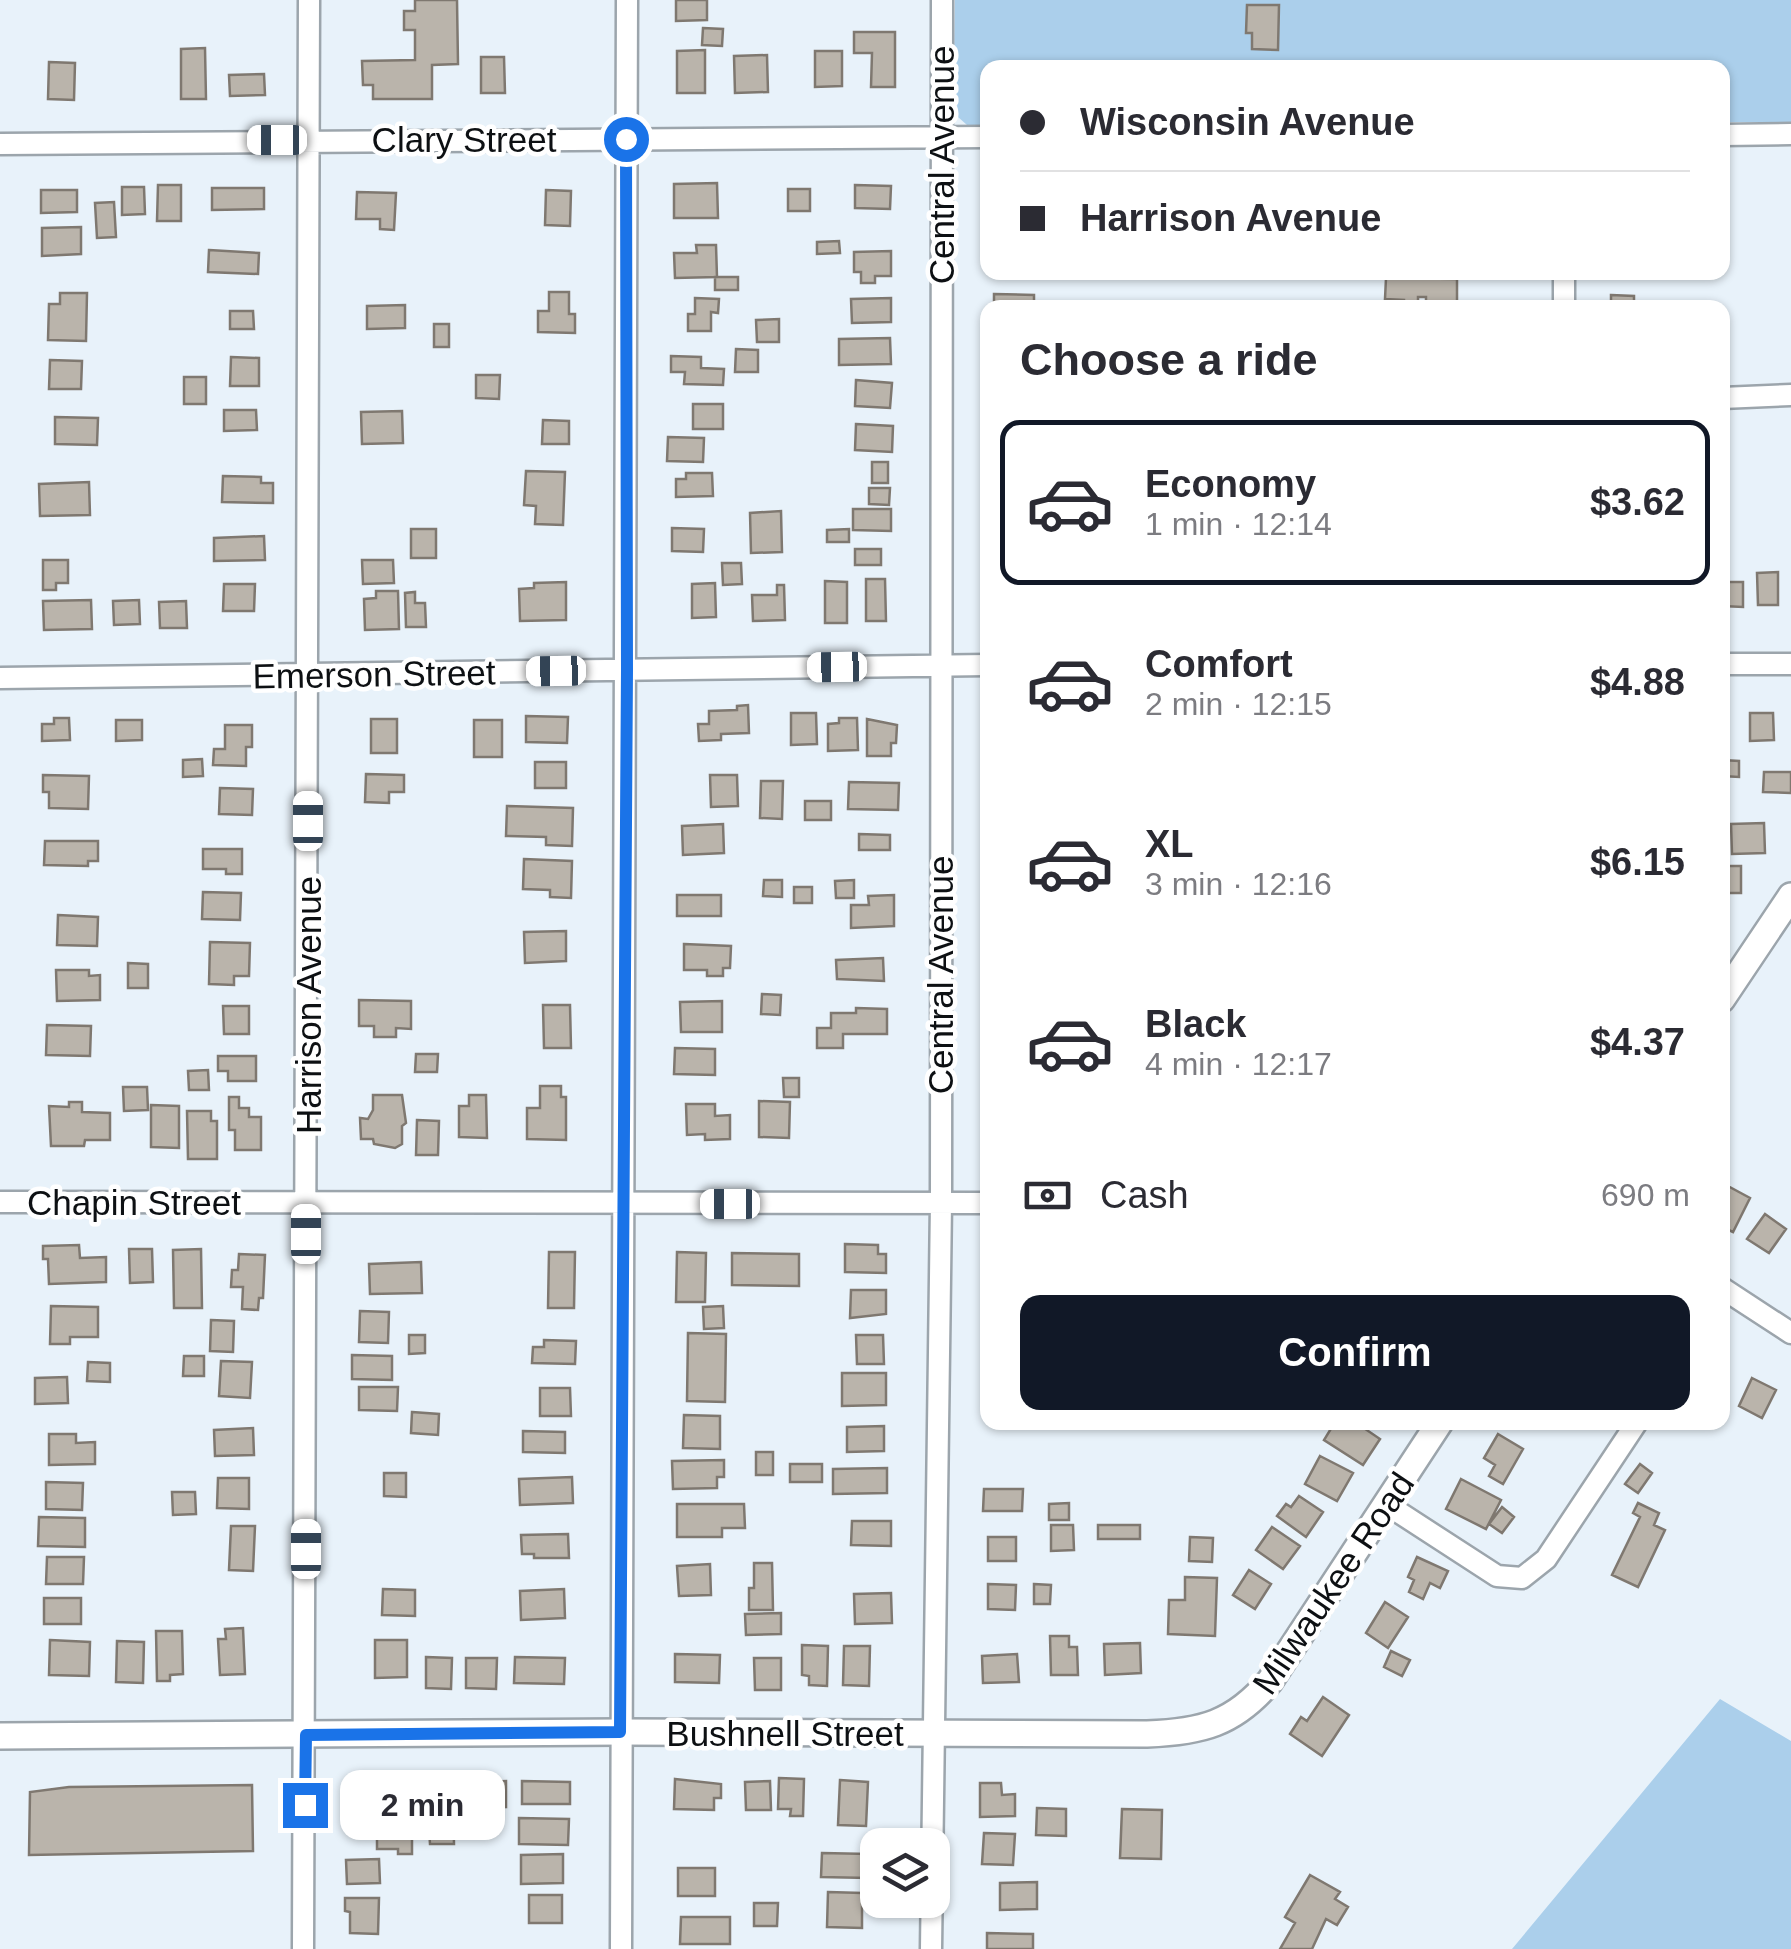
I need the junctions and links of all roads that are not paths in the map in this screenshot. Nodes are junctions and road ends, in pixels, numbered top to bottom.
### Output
1 (310, 0) edge
2 (627, 0) edge
3 (942, 0) edge
4 (1730, 134) edge
5 (1791, 134) edge
6 (941, 137) junction
7 (980, 137) edge
8 (626, 139) junction
9 (310, 140) junction
10 (0, 144) edge
11 (1791, 395) edge
12 (1730, 398) edge
13 (1730, 664) edge
14 (1791, 664) edge
15 (940, 665) junction
16 (980, 665) edge
17 (627, 670) junction
18 (309, 674) junction
19 (0, 678) edge
20 (1791, 896) edge
21 (1730, 988) edge
22 (0, 1202) edge
23 (307, 1203) junction
24 (940, 1203) junction
25 (980, 1203) edge
26 (624, 1204) junction
27 (1730, 1295) edge
28 (1791, 1333) edge
29 (1435, 1430) edge
30 (1632, 1430) edge
31 (1386, 1504) junction
32 (1210, 1726) joint
33 (620, 1732) junction
34 (936, 1734) junction
35 (306, 1735) junction
36 (0, 1736) edge
37 (303, 1949) edge
38 (621, 1949) edge
39 (931, 1949) edge

1 - 9 street, Harrison Avenue
2 - 8 street
3 - 6 street, Central Avenue
4 - 5 street
6 - 7 street, Clary Street
6 - 8 street, Clary Street
6 - 15 street, Central Avenue
8 - 9 street, Clary Street
8 - 17 street
9 - 10 street, Clary Street
9 - 18 street, Harrison Avenue
11 - 12 street
13 - 14 street
15 - 16 street, Emerson Street
15 - 17 street, Emerson Street
15 - 24 street, Central Avenue
17 - 18 street, Emerson Street
17 - 26 street
18 - 19 street, Emerson Street
18 - 23 street, Harrison Avenue
20 - 21 street
22 - 23 street, Chapin Street
23 - 26 street, Chapin Street
23 - 35 street, Harrison Avenue
24 - 25 street, Chapin Street
24 - 26 street, Chapin Street
24 - 34 street, Central Avenue
26 - 33 street
27 - 28 street
29 - 31 street, Milwaukee Road
30 - 31 street
31 - 32 street, Milwaukee Road
32 - 34 street, Bushnell Street
33 - 34 street, Bushnell Street
33 - 35 street, Bushnell Street
33 - 38 street
34 - 39 street, Central Avenue
35 - 36 street, Bushnell Street
35 - 37 street, Harrison Avenue

